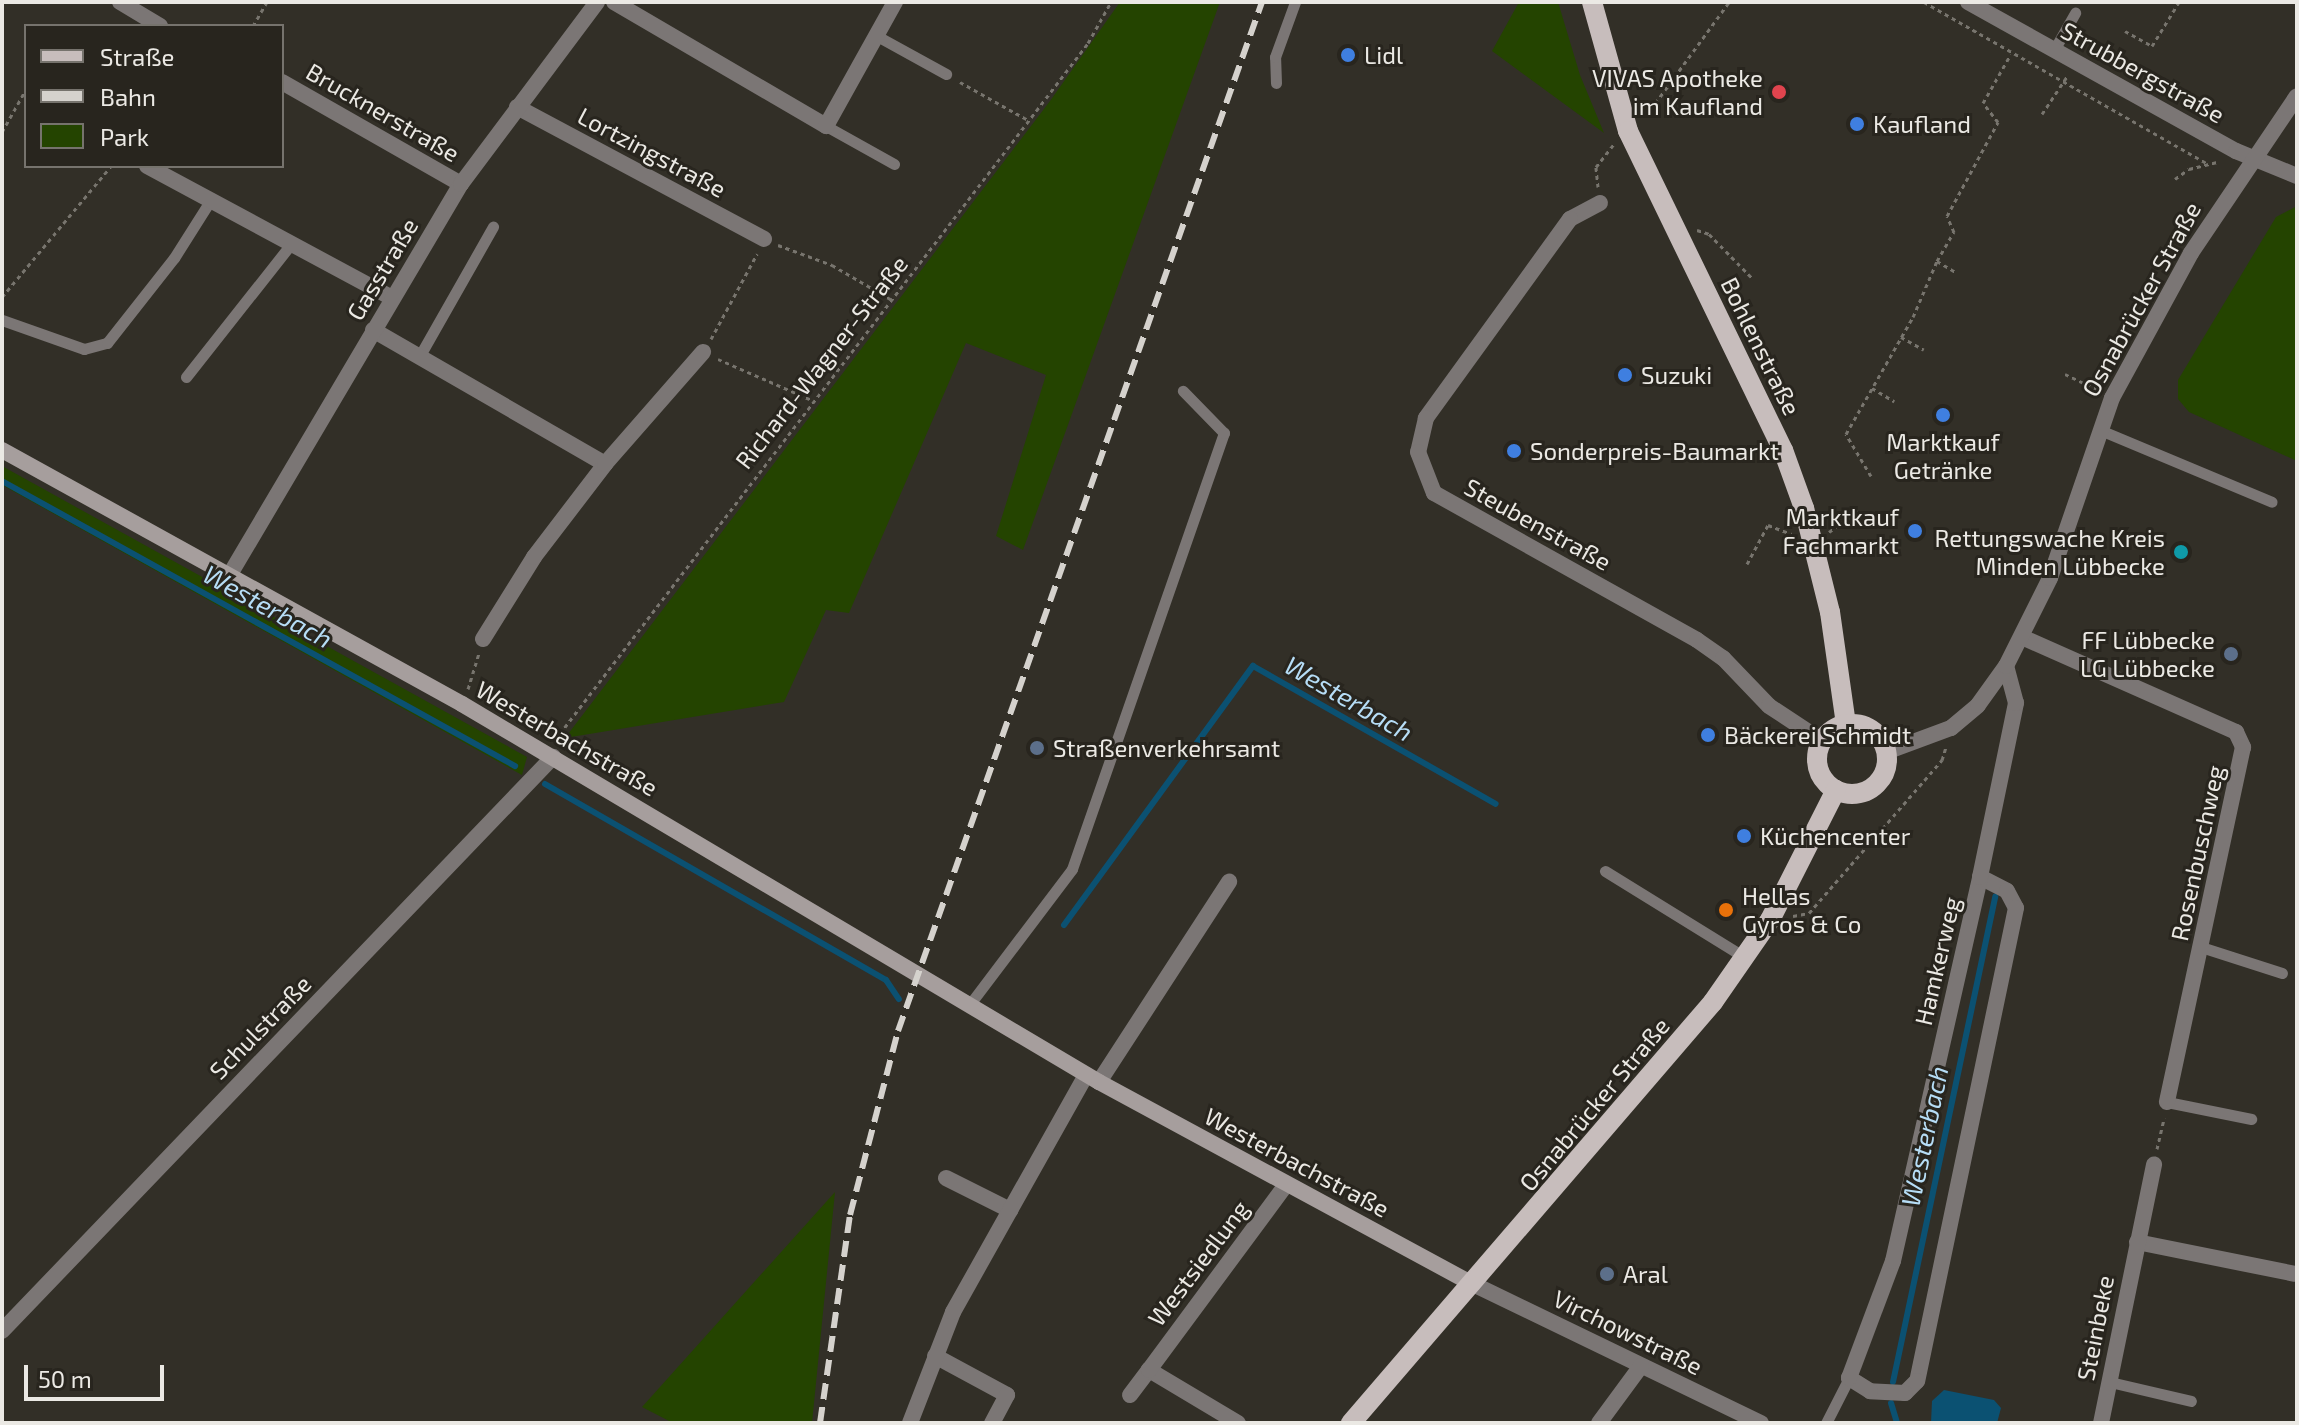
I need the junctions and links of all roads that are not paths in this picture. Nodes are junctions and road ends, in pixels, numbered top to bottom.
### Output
1 (120, 2) edge
2 (597, 2) edge
3 (614, 2) edge
4 (895, 2) edge
5 (1295, 2) edge
6 (1592, 2) edge
7 (1968, 2) edge
8 (2075, 13) dead end
9 (157, 24) edge
10 (877, 36) junction
11 (2054, 50) junction
12 (946, 74) road end
13 (284, 83) edge
14 (1276, 83) dead end
15 (2297, 96) edge
16 (517, 107) junction
17 (826, 126) junction
18 (2254, 159) junction
19 (894, 164) dead end
20 (151, 168) edge
21 (2297, 176) edge
22 (461, 184) junction
23 (210, 201) junction
24 (1600, 203) road end
25 (493, 227) dead end
26 (764, 239) road end
27 (291, 244) junction
28 (392, 298) junction
29 (2, 320) edge
30 (373, 330) junction
31 (703, 352) road end
32 (419, 357) junction
33 (186, 377) dead end
34 (1183, 391) dead end
35 (2100, 430) junction
36 (2, 450) edge
37 (605, 464) junction
38 (2272, 502) dead end
39 (229, 576) junction
40 (2024, 638) junction
41 (483, 639) road end
42 (2006, 666) junction
43 (1846, 724) junction
44 (1822, 741) junction
45 (554, 749) junction
46 (1886, 752) junction
47 (1836, 790) junction
48 (1605, 871) dead end
49 (1980, 877) junction
50 (1229, 882) dead end
51 (2201, 947) junction
52 (1746, 958) junction
53 (2282, 973) dead end
54 (970, 1004) junction
55 (1092, 1079) junction
56 (2167, 1102) joint
57 (2251, 1119) dead end
58 (2154, 1164) road end
59 (946, 1178) dead end
60 (1286, 1185) junction
61 (1010, 1210) junction
62 (2137, 1242) junction
63 (2295, 1274) dead end
64 (1473, 1284) junction
65 (2, 1331) edge
66 (935, 1356) junction
67 (1641, 1366) junction
68 (1149, 1370) junction
69 (1849, 1378) junction
70 (2110, 1382) junction
71 (1130, 1395) dead end
72 (2191, 1401) dead end
73 (910, 1423) edge
74 (992, 1423) edge
75 (1238, 1423) edge
76 (1351, 1423) edge
77 (1599, 1423) edge
78 (1761, 1423) edge
79 (1826, 1423) edge
80 (2101, 1423) edge

1 - 9 street
2 - 16 street, Gasstraße
3 - 17 street
4 - 10 street
5 - 14 lane
6 - 43 main road, Bohlenstraße
7 - 11 street, Strubbergstraße
8 - 11 lane
10 - 12 lane
10 - 17 street
11 - 18 street, Strubbergstraße
13 - 22 street, Brucknerstraße
15 - 18 street, Osnabrücker Straße
16 - 22 street, Gasstraße
16 - 26 street, Lortzingstraße
17 - 19 lane
18 - 21 street, Strubbergstraße
18 - 35 street, Osnabrücker Straße
20 - 23 street
22 - 28 street, Gasstraße
23 - 27 street
23 - 29 lane
24 - 44 street, Steubenstraße
25 - 32 lane
27 - 28 street
27 - 33 lane
28 - 30 street, Gasstraße
30 - 32 street
30 - 39 street, Gasstraße
31 - 37 street
32 - 37 street
34 - 54 lane
35 - 38 lane
35 - 40 street, Osnabrücker Straße
36 - 39 main road, Westerbachstraße
37 - 41 street
39 - 45 main road, Westerbachstraße
40 - 42 street, Osnabrücker Straße
40 - 51 street, Rosenbuschweg
42 - 46 street, Osnabrücker Straße
42 - 49 street, Hamkerweg
43 - 44 main road
43 - 46 main road
44 - 47 main road
45 - 54 main road, Westerbachstraße
45 - 65 street, Schulstraße
46 - 47 main road
47 - 52 main road, Osnabrücker Straße
48 - 52 lane
49 - 69 street, Hamkerweg
49 - 69 street, Hamkerweg
50 - 55 street
51 - 53 lane
51 - 56 street, Rosenbuschweg
52 - 64 main road, Osnabrücker Straße
54 - 55 main road, Westerbachstraße
55 - 60 main road, Westerbachstraße
55 - 61 street
56 - 57 lane
58 - 62 street, Steinbeke
59 - 61 street
60 - 64 main road, Westerbachstraße
60 - 68 street, Westsiedlung
61 - 66 street
62 - 63 street
62 - 70 street, Steinbeke
64 - 67 street, Virchowstraße
64 - 76 main road, Osnabrücker Straße
66 - 73 street
66 - 74 street
67 - 77 street
67 - 78 street, Virchowstraße
68 - 71 street, Westsiedlung
68 - 75 street
69 - 79 lane, Hamkerweg
70 - 72 lane
70 - 80 street, Steinbeke

